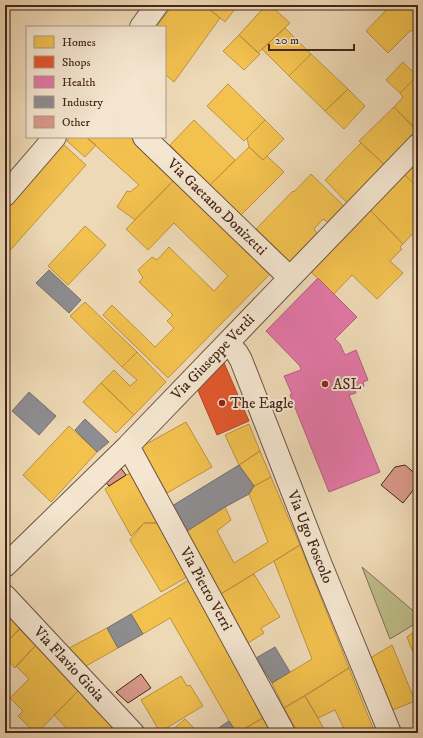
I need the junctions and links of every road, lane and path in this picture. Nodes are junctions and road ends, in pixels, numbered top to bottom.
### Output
1 (157, 5) edge
2 (142, 26) edge
3 (54, 138) edge
4 (145, 138) edge
5 (418, 145) edge
6 (5, 195) edge
7 (289, 277) junction
8 (228, 343) junction
9 (128, 446) junction
10 (5, 566) edge
11 (5, 596) edge
12 (133, 733) edge
13 (284, 733) edge
14 (390, 733) edge

1 - 2 street
3 - 6 street
4 - 7 street, Via Gaetano Donizetti
5 - 7 street, Via Giuseppe Verdi
7 - 8 street, Via Giuseppe Verdi
8 - 9 street, Via Giuseppe Verdi
8 - 14 street, Via Ugo Foscolo
9 - 10 street, Via Giuseppe Verdi
9 - 13 street, Via Pietro Verri
11 - 12 street, Via Flavio Gioia

